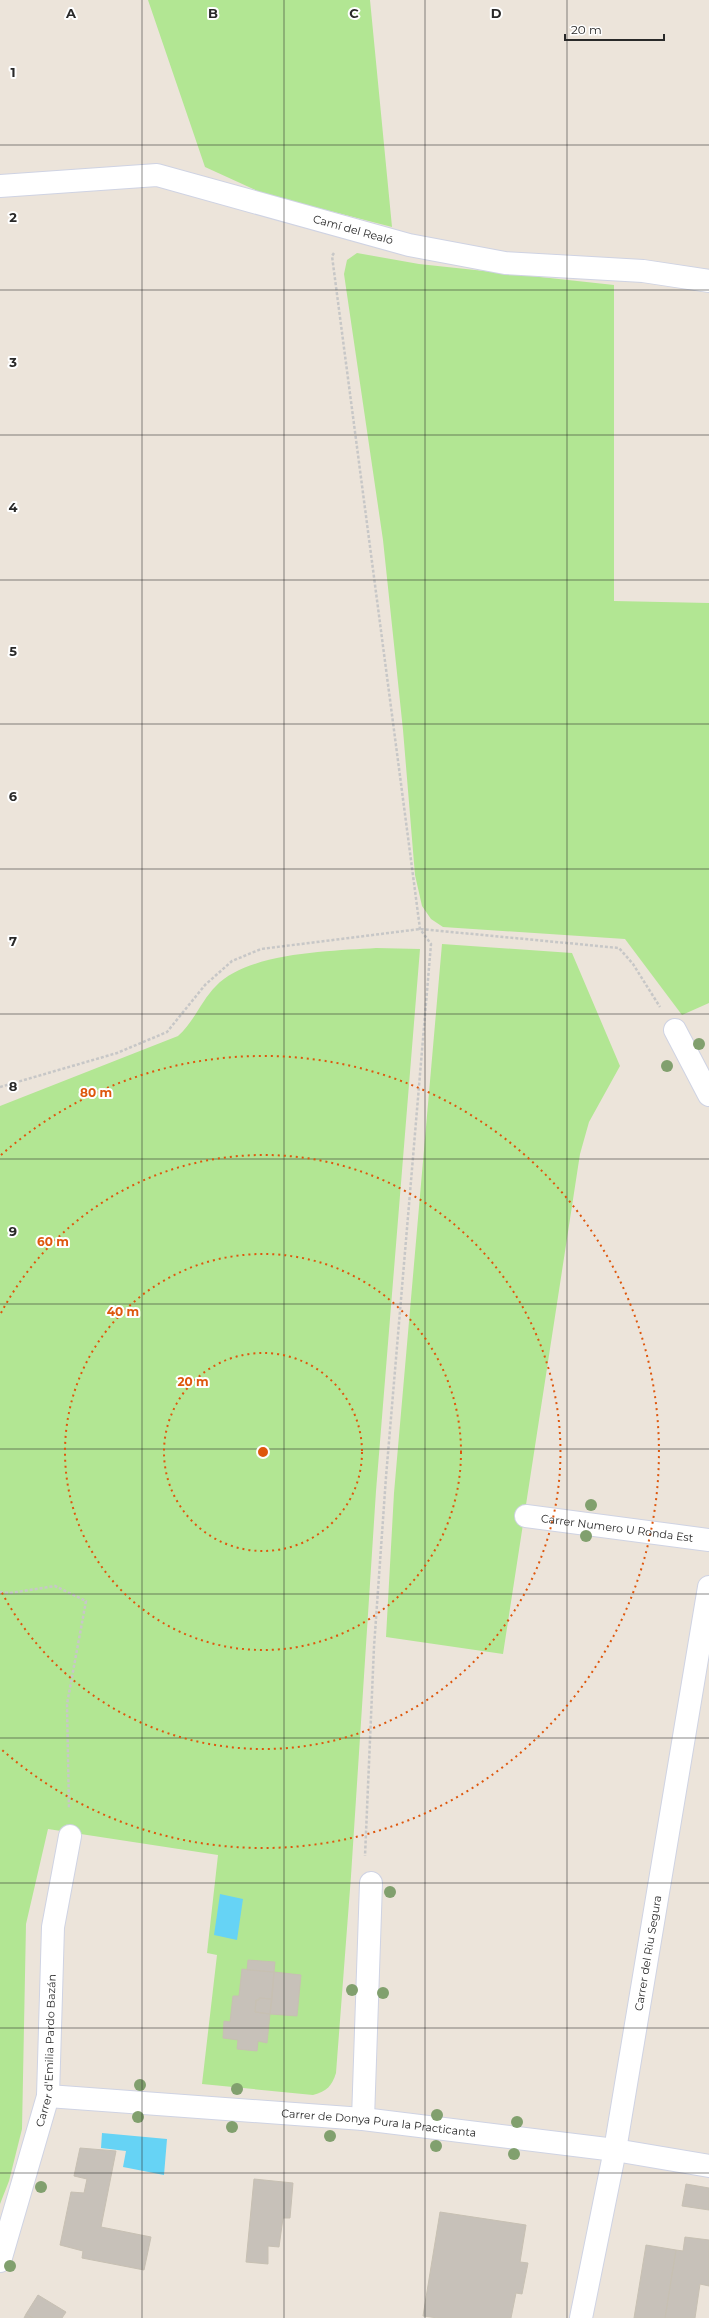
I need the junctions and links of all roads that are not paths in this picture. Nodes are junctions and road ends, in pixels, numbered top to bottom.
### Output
1 (0, 186) edge
2 (709, 281) edge
3 (674, 1030) road end
4 (709, 1095) edge
5 (526, 1516) dead end
6 (709, 1540) edge
7 (709, 1587) edge
8 (70, 1836) road end
9 (371, 1883) road end
10 (48, 2096) junction
11 (363, 2119) junction
12 (614, 2150) junction
13 (709, 2166) edge
14 (0, 2261) edge
15 (581, 2318) edge

1 - 2 street, Camí del Realó
3 - 4 street
5 - 6 street, Carrer Numero U Ronda Est
7 - 12 street, Carrer del Riu Segura
8 - 10 street, Carrer d'Emilia Pardo Bazán
9 - 11 street
10 - 11 street, Carrer de Donya Pura la Practicanta
10 - 14 street, Carrer d'Emilia Pardo Bazán
11 - 12 street, Carrer de Donya Pura la Practicanta
12 - 13 street, Carrer de Donya Pura la Practicanta
12 - 15 street, Carrer del Riu Segura

